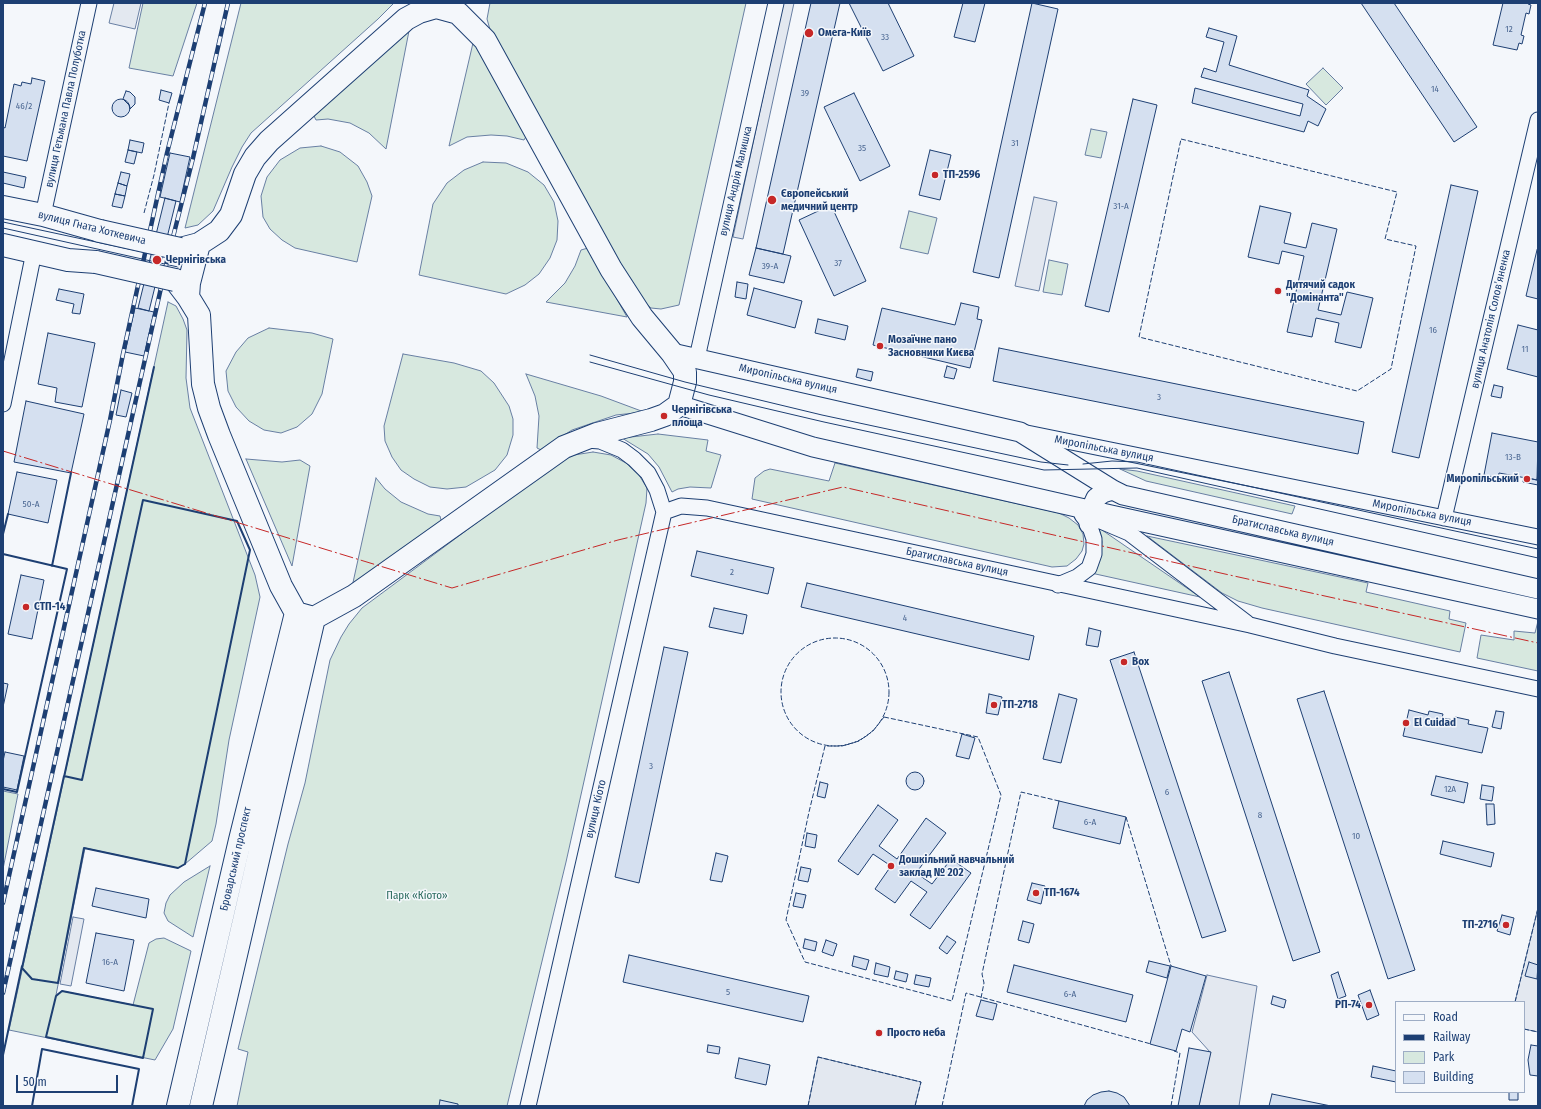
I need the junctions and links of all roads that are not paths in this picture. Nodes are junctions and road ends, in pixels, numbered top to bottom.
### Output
1 (776, 3) edge
2 (436, 5) edge
3 (88, 8) edge
4 (460, 8) edge
5 (1538, 120) edge
6 (3, 207) edge
7 (43, 215) junction
8 (3, 245) edge
9 (190, 246) junction
10 (34, 252) junction
11 (181, 288) junction
12 (672, 353) junction
13 (697, 358) junction
14 (3, 404) edge
15 (678, 404) junction
16 (1020, 432) junction
17 (581, 439) junction
18 (1113, 490) junction
19 (664, 512) junction
20 (1086, 515) junction
21 (1444, 518) junction
22 (1538, 537) edge
23 (1058, 585) junction
24 (1538, 589) edge
25 (1538, 609) edge
26 (305, 615) junction
27 (1250, 625) junction
28 (1538, 690) edge
29 (178, 1106) edge
30 (201, 1106) edge
31 (528, 1106) edge

1 - 13 street, вулиця Андрія Малишка
2 - 4 highway
2 - 9 highway
3 - 7 street, вулиця Гетьмана Павла Полуботка
4 - 12 highway
5 - 21 street, вулиця Анатолія Соловʼяненка
6 - 7 highway, вулиця Гната Хоткевича
7 - 9 highway, вулиця Гната Хоткевича, bridge
8 - 10 highway
9 - 11 highway
10 - 11 highway, bridge
10 - 14 street
11 - 26 highway
12 - 13 main road, Миропільська вулиця
12 - 15 highway
13 - 16 main road, Миропільська вулиця
15 - 17 highway
15 - 20 main road, Братиславська вулиця
16 - 18 main road, Братиславська вулиця
16 - 21 street, Миропільська вулиця
17 - 19 street
17 - 26 highway
18 - 20 main road
18 - 24 main road, Братиславська вулиця
19 - 23 street, Братиславська вулиця
19 - 31 street, вулиця Кіото
20 - 23 street
20 - 25 main road, Братиславська вулиця
20 - 27 street, Братиславська вулиця
21 - 22 street, Миропільська вулиця
23 - 27 street, Братиславська вулиця
26 - 29 highway, Броварський проспект
26 - 30 highway, Броварський проспект
27 - 28 street, Братиславська вулиця

